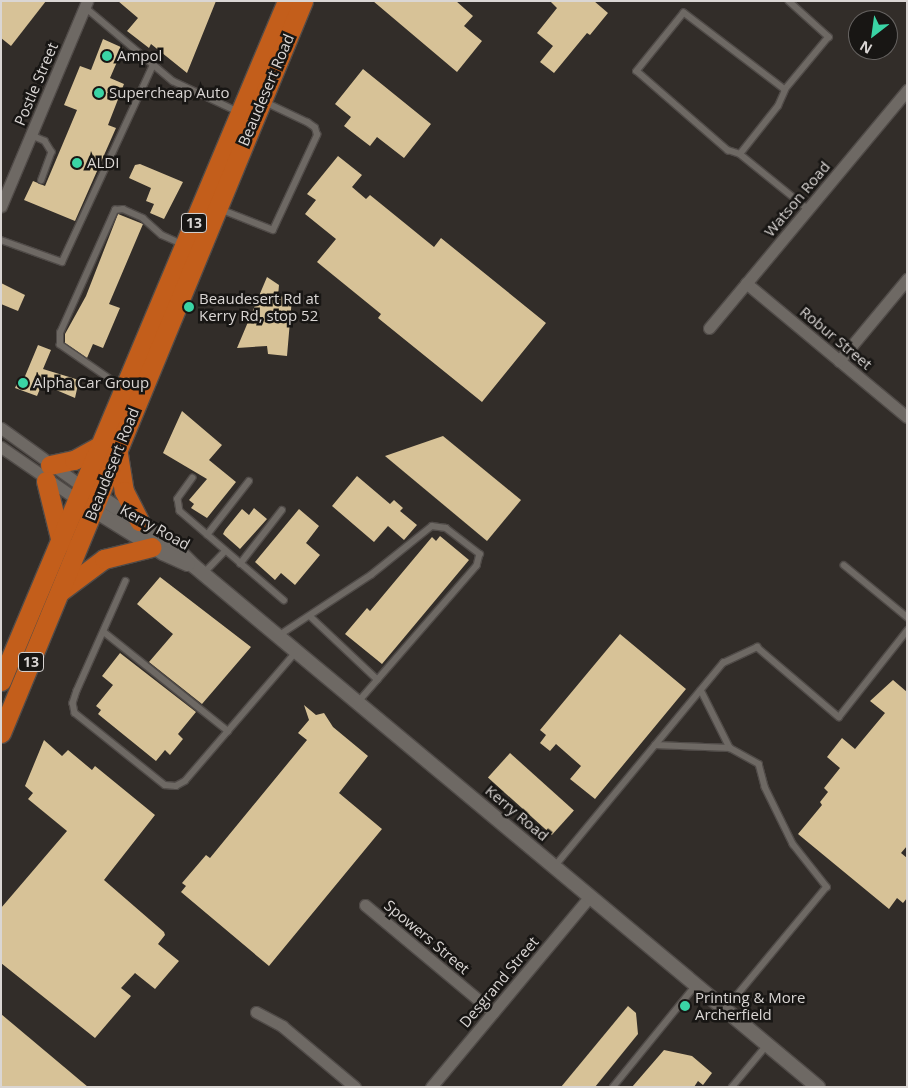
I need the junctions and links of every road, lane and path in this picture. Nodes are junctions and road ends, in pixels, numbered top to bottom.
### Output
1 (288, 1) edge
2 (303, 1) edge
3 (789, 1) edge
4 (86, 4) edge
5 (154, 65) junction
6 (785, 90) junction
7 (907, 90) edge
8 (260, 101) junction
9 (240, 112) junction
10 (31, 134) junction
11 (740, 154) junction
12 (42, 180) dead end
13 (1, 206) edge
14 (216, 207) junction
15 (808, 209) junction
16 (1, 240) edge
17 (185, 245) junction
18 (907, 279) edge
19 (746, 283) junction
20 (709, 328) dead end
21 (839, 361) junction
22 (124, 390) junction
23 (907, 417) edge
24 (1, 428) edge
25 (1, 447) edge
26 (109, 449) junction
27 (48, 473) junction
28 (193, 478) dead end
29 (249, 482) dead end
30 (80, 494) junction
31 (97, 504) junction
32 (282, 510) dead end
33 (139, 521) junction
34 (207, 535) junction
35 (60, 542) junction
36 (152, 547) junction
37 (225, 551) junction
38 (240, 564) junction
39 (844, 565) dead end
40 (199, 570) junction
41 (126, 581) dead end
42 (61, 590) junction
43 (284, 600) dead end
44 (310, 616) junction
45 (907, 617) edge
46 (907, 631) edge
47 (104, 632) junction
48 (278, 636) junction
49 (296, 652) junction
50 (378, 680) junction
51 (1, 681) edge
52 (701, 690) junction
53 (358, 703) junction
54 (228, 731) junction
55 (1, 733) edge
56 (655, 745) junction
57 (730, 748) junction
58 (555, 866) junction
59 (590, 896) junction
60 (365, 905) dead end
61 (696, 985) junction
62 (726, 1010) junction
63 (256, 1012) dead end
64 (494, 1012) junction
65 (767, 1045) junction
66 (355, 1087) edge
67 (431, 1087) edge
68 (613, 1087) edge
69 (732, 1087) edge
70 (818, 1087) edge

1 - 9 highway, Beaudesert Road / 13
2 - 8 highway, Beaudesert Road / 13
3 - 6 lane
4 - 5 lane
4 - 10 street, Postle Street
5 - 9 lane
5 - 16 lane
6 - 11 lane
6 - 11 lane
7 - 15 street, Watson Road
8 - 14 highway, Beaudesert Road / 13
8 - 14 lane
9 - 17 highway, Beaudesert Road / 13
10 - 12 lane
10 - 13 street, Postle Street
11 - 15 lane
14 - 26 highway, Beaudesert Road / 13
15 - 19 street, Watson Road
17 - 22 highway, Beaudesert Road / 13
17 - 22 lane
18 - 21 street
19 - 20 street, Watson Road
19 - 21 street, Robur Street
21 - 23 street, Robur Street
22 - 26 highway, Beaudesert Road / 13
24 - 27 street, Kerry Road
25 - 27 street, Kerry Road
26 - 27 highway
26 - 30 highway, Beaudesert Road / 13
26 - 31 highway, Beaudesert Road / 13
26 - 33 highway
27 - 30 street, Kerry Road
27 - 30 street, Kerry Road
27 - 35 highway
28 - 34 lane
29 - 34 lane
30 - 31 street, Kerry Road
30 - 35 highway, Beaudesert Road / 13
31 - 33 street, Kerry Road
31 - 36 street, Kerry Road
31 - 42 highway, Beaudesert Road / 13
32 - 38 lane
33 - 40 street, Kerry Road
34 - 37 lane
35 - 51 highway, Beaudesert Road / 13
36 - 40 street, Kerry Road
36 - 42 highway
37 - 38 lane
37 - 40 lane
38 - 43 lane
39 - 45 lane
40 - 48 street, Kerry Road
41 - 47 lane
42 - 55 highway, Beaudesert Road / 13
44 - 48 lane
44 - 50 lane
44 - 50 lane
46 - 52 lane
47 - 54 lane
47 - 54 lane
48 - 49 street, Kerry Road
49 - 53 street, Kerry Road
49 - 54 lane
50 - 53 lane
52 - 56 lane
52 - 57 lane
53 - 58 street, Kerry Road
56 - 57 lane
56 - 58 lane
57 - 62 lane
58 - 59 street, Kerry Road
59 - 61 street, Kerry Road
59 - 64 street, Desgrand Street
60 - 64 street, Spowers Street
61 - 62 street, Kerry Road
61 - 68 lane
62 - 65 street, Kerry Road
63 - 66 street
64 - 67 street, Desgrand Street
65 - 69 lane
65 - 70 street, Kerry Road

